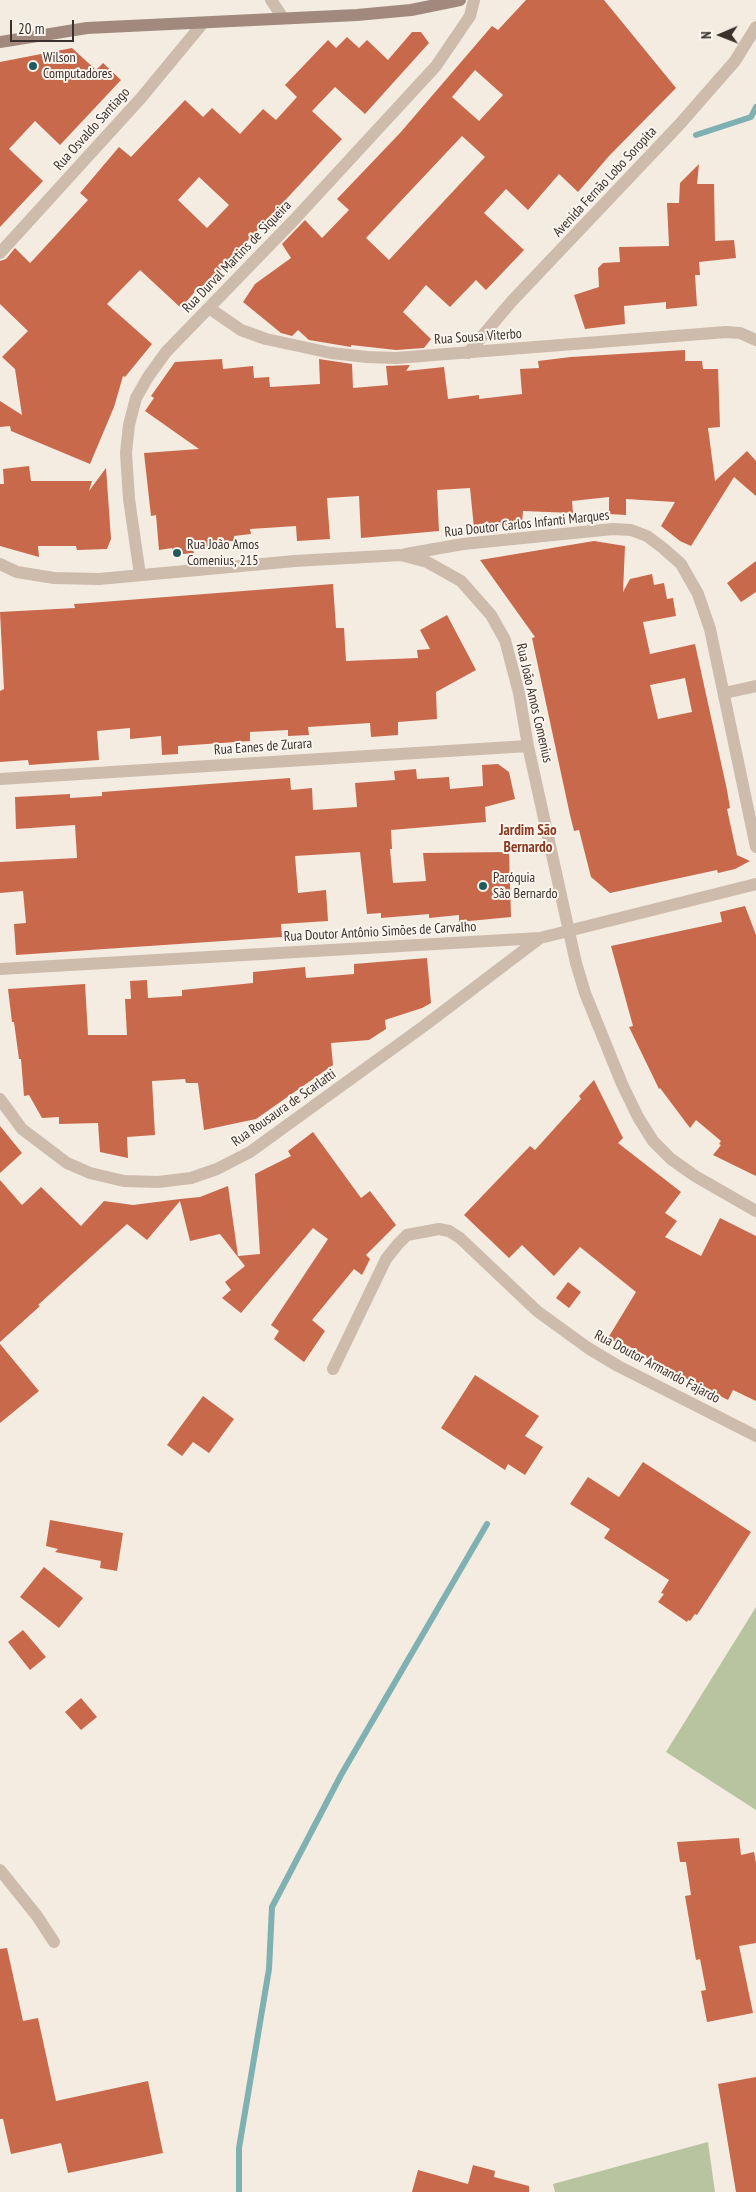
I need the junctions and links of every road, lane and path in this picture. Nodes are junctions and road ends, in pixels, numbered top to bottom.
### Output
1 (271, 0) edge
2 (460, 0) edge
3 (474, 0) edge
4 (284, 18) junction
5 (203, 23) junction
6 (756, 27) edge
7 (0, 42) edge
8 (0, 253) edge
9 (209, 308) junction
10 (756, 340) edge
11 (468, 353) junction
12 (401, 555) junction
13 (0, 564) edge
14 (140, 575) junction
15 (756, 686) edge
16 (724, 693) junction
17 (528, 746) junction
18 (0, 779) edge
19 (756, 847) edge
20 (756, 884) edge
21 (569, 931) junction
22 (540, 938) junction
23 (0, 969) edge
24 (0, 1099) edge
25 (756, 1211) edge
26 (333, 1369) dead end
27 (756, 1436) edge
28 (0, 1870) edge
29 (54, 1942) dead end

1 - 4 street
2 - 4 main road
3 - 9 street, Rua Durval Martins de Siqueira
4 - 5 main road
5 - 7 main road
5 - 8 street, Rua Osvaldo Santiago
6 - 11 street, Avenida Fernão Lobo Soropita
9 - 11 street, Rua Sousa Viterbo
9 - 14 street, Rua Durval Martins de Siqueira
10 - 11 street, Rua Sousa Viterbo
12 - 14 street, Rua João Amos Comenius
12 - 16 street, Rua Doutor Carlos Infanti Marques
12 - 17 street, Rua João Amos Comenius
13 - 14 street, Rua João Amos Comenius
15 - 16 street
16 - 19 street, Rua Doutor Carlos Infanti Marques
17 - 18 street, Rua Eanes de Zurara
17 - 21 street, Rua João Amos Comenius
20 - 21 street, Rua Doutor Antônio Simões de Carvalho
21 - 22 street, Rua Doutor Antônio Simões de Carvalho
21 - 25 street, Rua João Amos Comenius
22 - 23 street, Rua Doutor Antônio Simões de Carvalho
22 - 24 street, Rua Rousaura de Scarlatti
26 - 27 street, Rua Doutor Armando Fajardo
28 - 29 street

